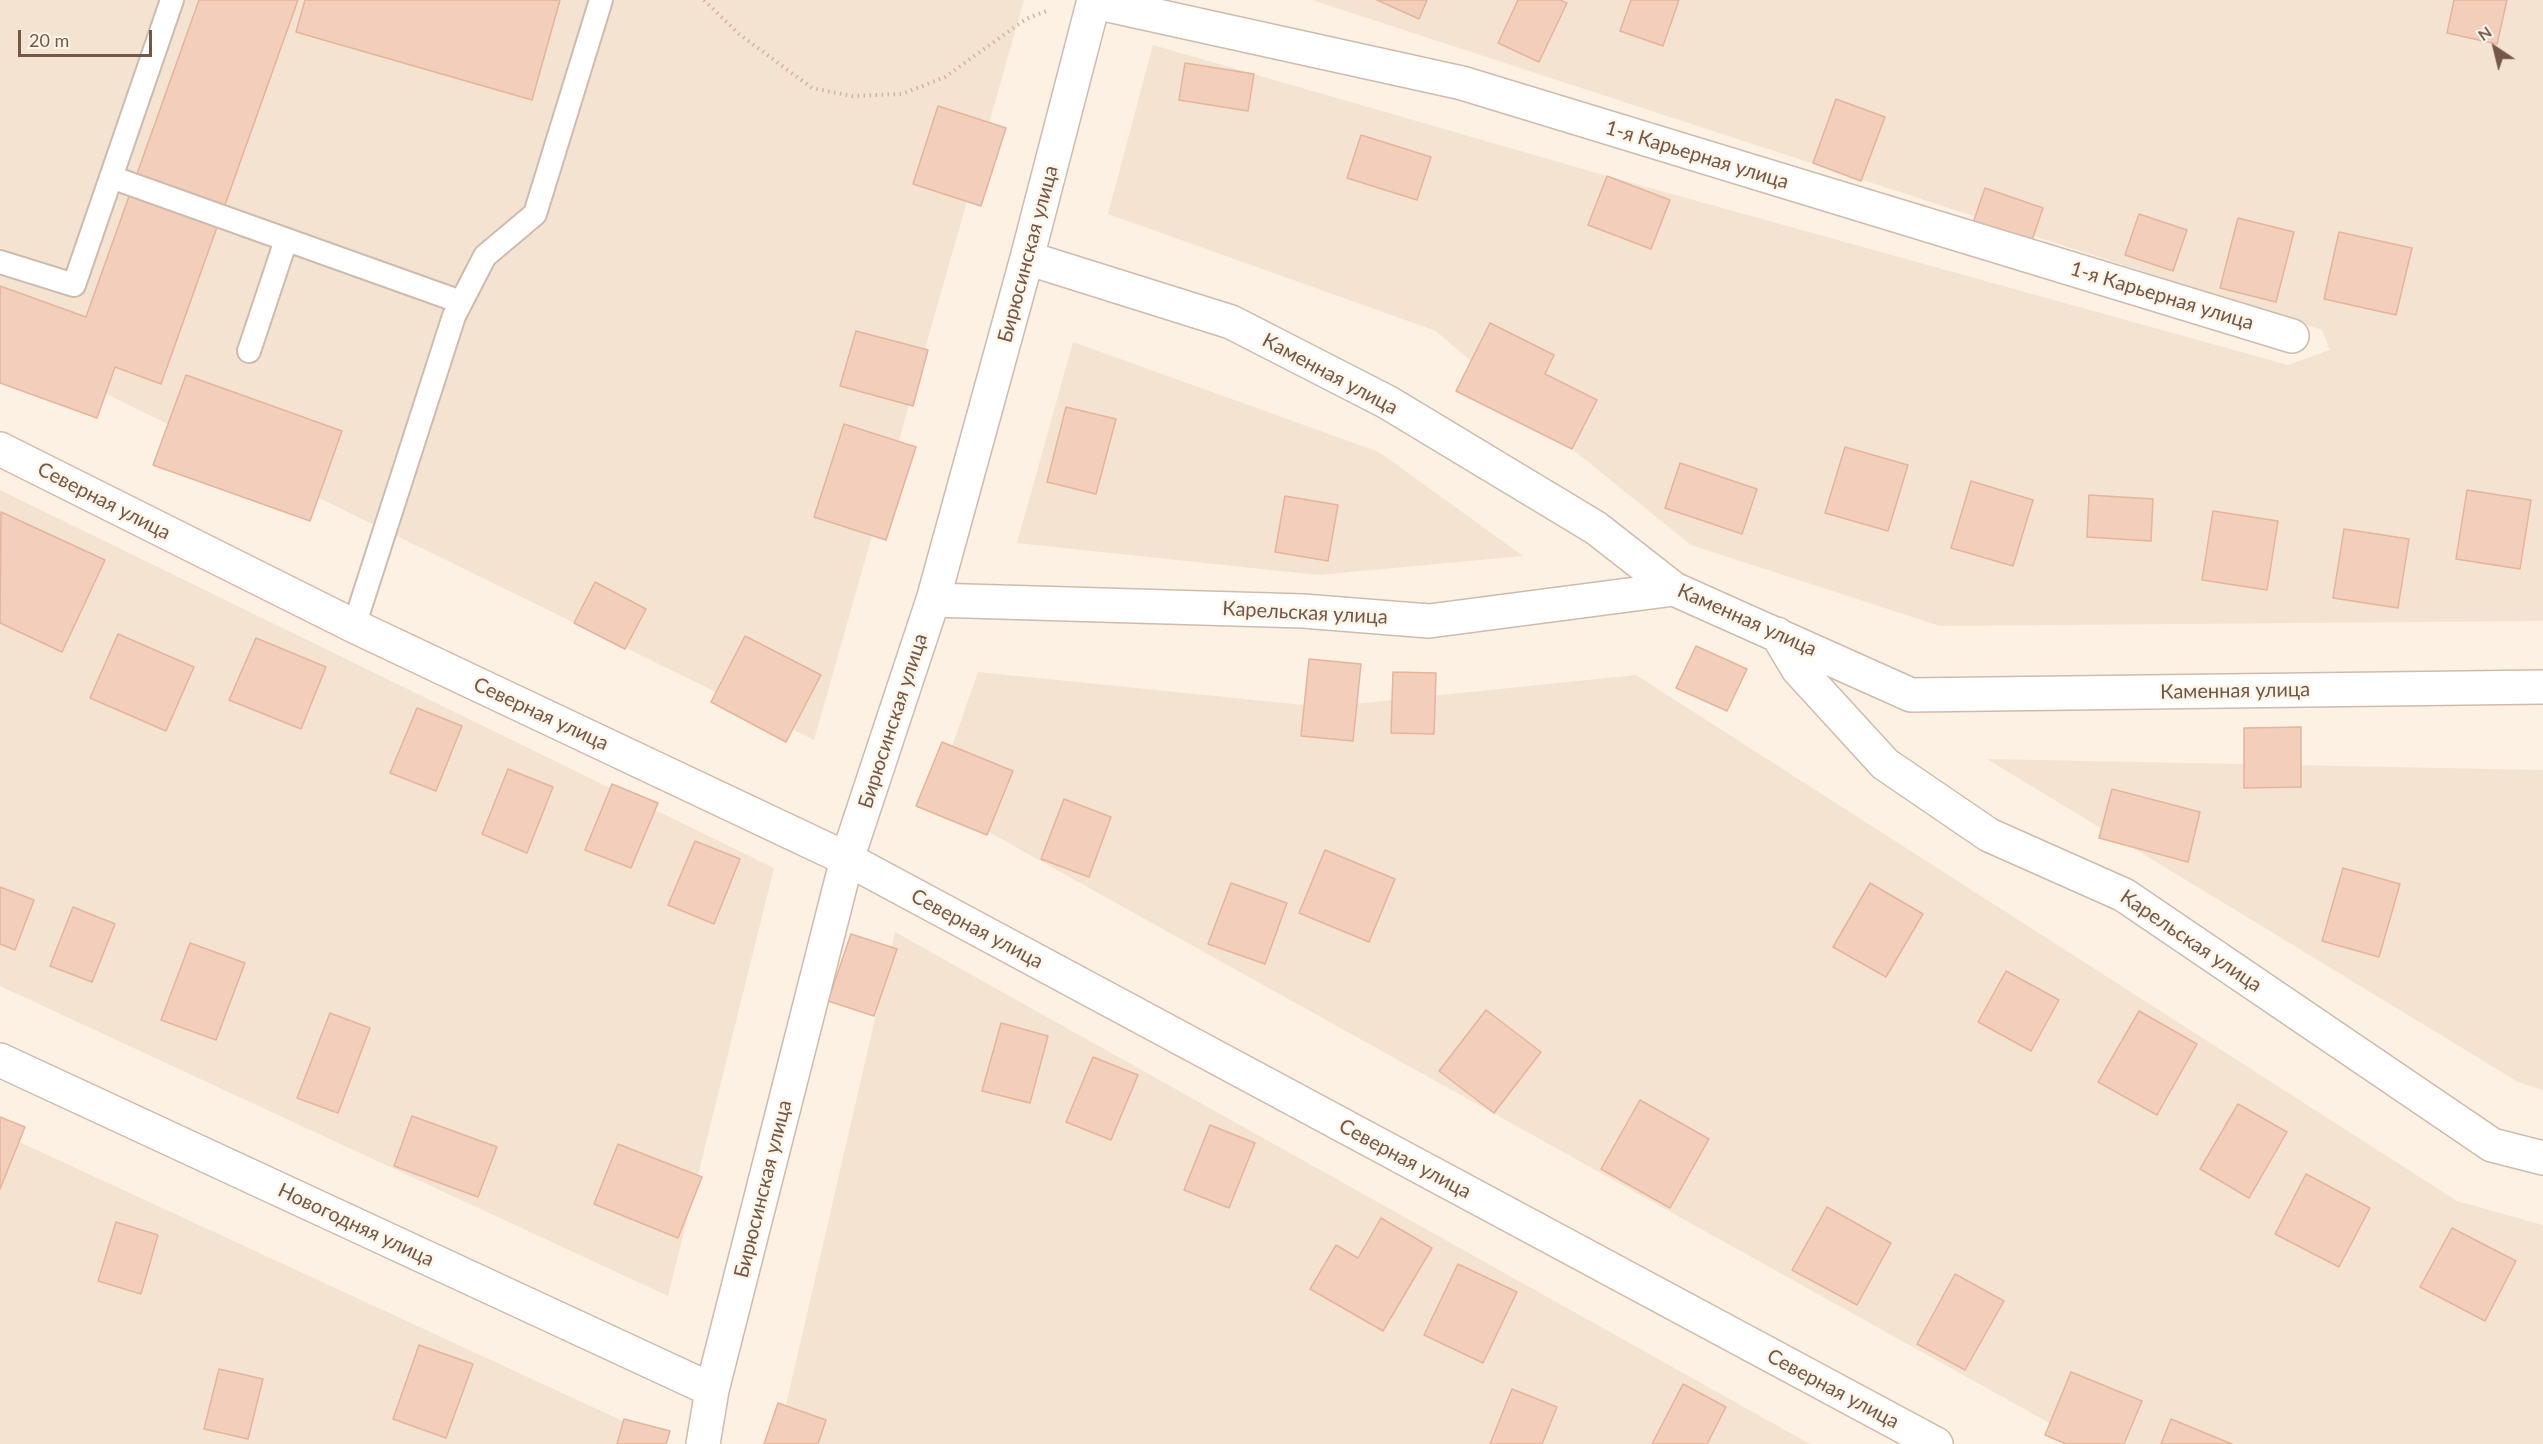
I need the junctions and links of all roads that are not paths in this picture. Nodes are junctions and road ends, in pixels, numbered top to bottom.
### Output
1 (172, 0) edge
2 (601, 0) edge
3 (1094, 1) edge
4 (111, 177) junction
5 (286, 240) junction
6 (1027, 258) junction
7 (0, 262) edge
8 (461, 302) junction
9 (2292, 336) dead end
10 (249, 351) dead end
11 (0, 448) edge
12 (1674, 589) junction
13 (933, 600) junction
14 (354, 626) junction
15 (1777, 634) junction
16 (2543, 687) edge
17 (847, 859) junction
18 (0, 1060) edge
19 (2543, 1158) edge
20 (712, 1390) junction
21 (703, 1444) edge
22 (1936, 1444) edge

1 - 4 lane
2 - 8 lane
3 - 6 street, Бирюсинская улица
3 - 9 street, 1-я Карьерная улица
4 - 5 lane
4 - 7 lane
5 - 8 lane
5 - 10 lane
6 - 12 street, Каменная улица
6 - 13 street, Бирюсинская улица
8 - 14 lane
11 - 14 street, Северная улица
12 - 13 street, Карельская улица
12 - 15 street, Каменная улица
13 - 17 street, Бирюсинская улица
14 - 17 street, Северная улица
15 - 16 street, Каменная улица
15 - 19 street, Карельская улица
17 - 20 street, Бирюсинская улица
17 - 22 street, Северная улица
18 - 20 street, Новогодняя улица
20 - 21 street, Бирюсинская улица

